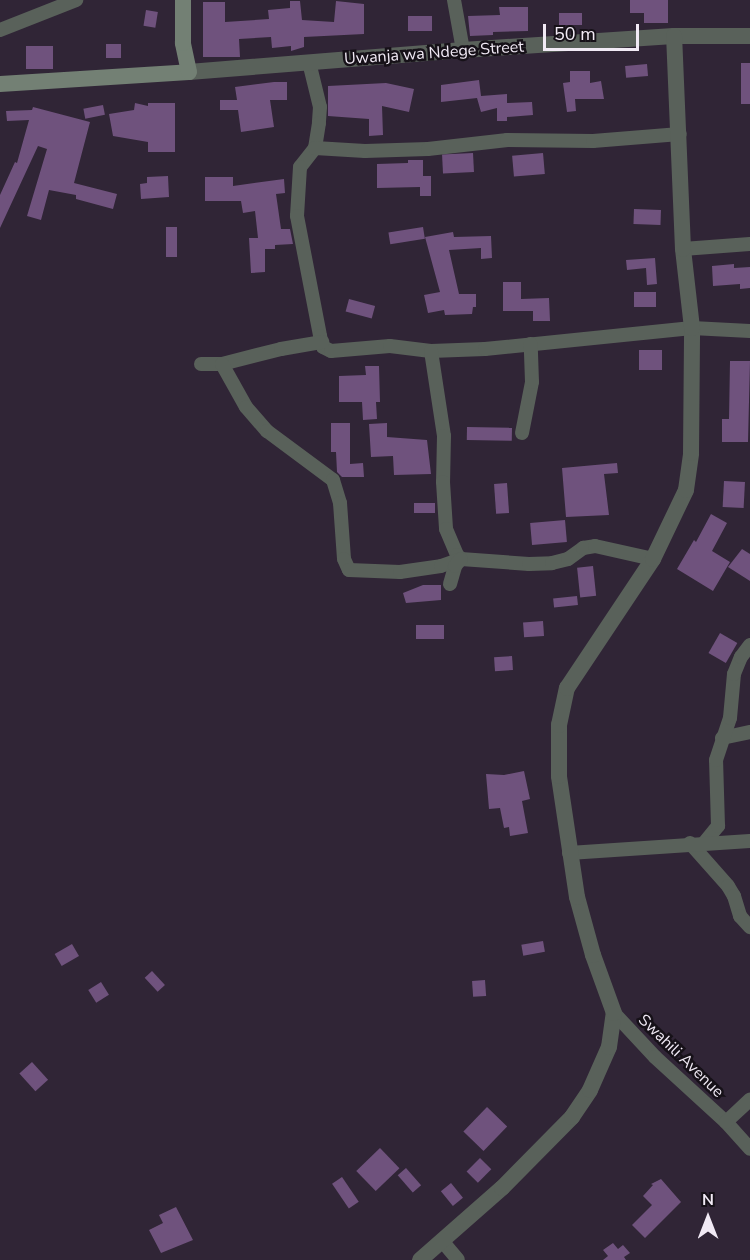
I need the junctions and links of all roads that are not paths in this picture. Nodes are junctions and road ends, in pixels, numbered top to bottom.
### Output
1 (76, 0) edge
2 (183, 0) edge
3 (454, 0) edge
4 (0, 30) edge
5 (674, 36) junction
6 (750, 36) edge
7 (463, 50) junction
8 (309, 62) junction
9 (189, 72) junction
10 (0, 84) edge
11 (680, 134) junction
12 (315, 148) junction
13 (750, 244) edge
14 (683, 249) junction
15 (692, 328) junction
16 (750, 331) edge
17 (322, 342) junction
18 (531, 344) junction
19 (431, 351) junction
20 (201, 364) dead end
21 (222, 364) junction
22 (522, 433) dead end
23 (461, 559) junction
24 (653, 559) junction
25 (450, 584) dead end
26 (750, 645) edge
27 (750, 732) edge
28 (722, 738) junction
29 (750, 841) edge
30 (705, 842) junction
31 (690, 843) junction
32 (569, 853) junction
33 (750, 927) edge
34 (614, 1013) junction
35 (750, 1100) edge
36 (726, 1122) junction
37 (750, 1149) edge
38 (443, 1242) junction
39 (420, 1260) edge
40 (458, 1260) edge

1 - 4 street
2 - 9 main road
3 - 7 street
5 - 6 street, Uwanja wa Ndege Street
5 - 7 street, Uwanja wa Ndege Street
5 - 11 street
7 - 8 street, Uwanja wa Ndege Street
8 - 9 street, Uwanja wa Ndege Street
8 - 12 street
9 - 10 main road
11 - 12 street
11 - 14 street
12 - 17 street
13 - 14 street
14 - 15 street
15 - 16 street
15 - 18 street
15 - 24 street
17 - 19 street
17 - 21 street
18 - 19 street
18 - 22 street
19 - 23 street
20 - 21 street
21 - 23 street
23 - 24 street
23 - 25 street
24 - 32 street
26 - 28 street
27 - 28 street
28 - 30 street
29 - 30 street
30 - 31 street
31 - 32 street
31 - 33 street
32 - 34 street
34 - 36 street, Swahili Avenue
34 - 38 street
35 - 36 street
36 - 37 street, Swahili Avenue
38 - 39 street
38 - 40 street

